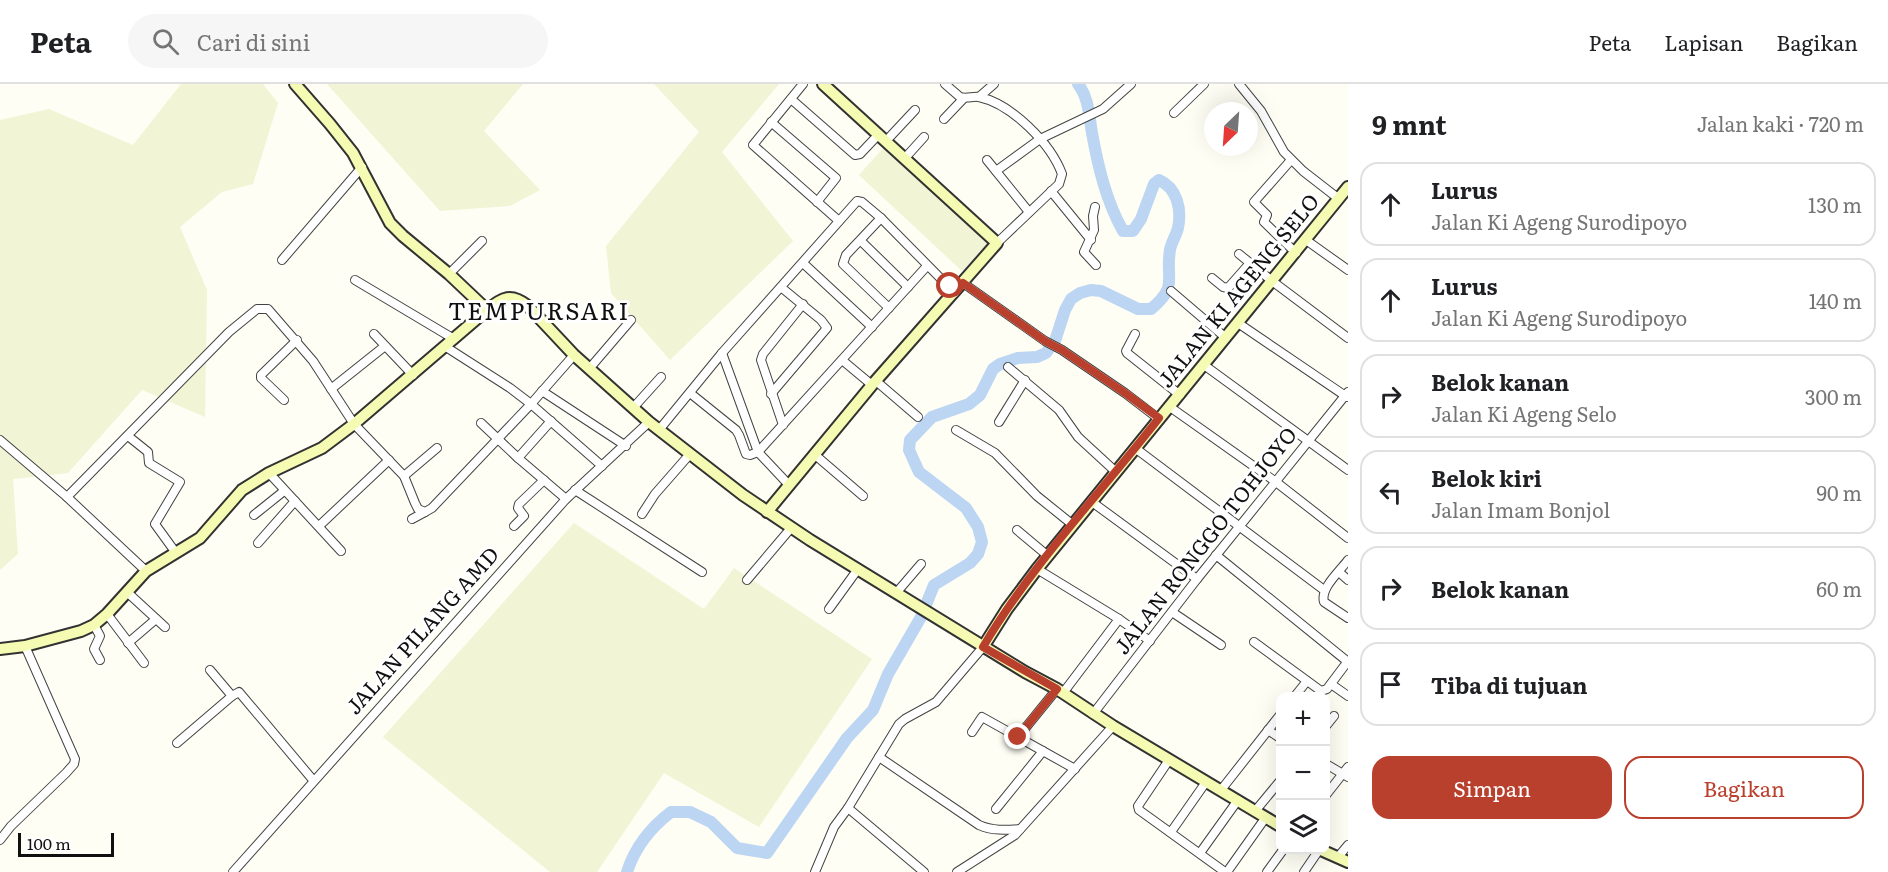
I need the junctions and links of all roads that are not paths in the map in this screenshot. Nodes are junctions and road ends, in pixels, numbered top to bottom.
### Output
1 (295, 84) edge
2 (803, 84) edge
3 (824, 84) edge
4 (945, 84) edge
5 (994, 84) edge
6 (1131, 84) edge
7 (1204, 84) edge
8 (1241, 84) edge
9 (979, 97) junction
10 (964, 98) junction
11 (790, 99) junction
12 (915, 110) dead end
13 (1174, 113) dead end
14 (944, 119) dead end
15 (771, 122) junction
16 (924, 137) dead end
17 (882, 138) junction
18 (1040, 139) junction
19 (905, 158) junction
20 (987, 160) dead end
21 (1291, 160) junction
22 (362, 167) junction
23 (996, 171) junction
24 (1051, 191) junction
25 (1344, 196) edge
26 (817, 202) junction
27 (1029, 212) junction
28 (881, 218) junction
29 (839, 221) junction
30 (1078, 223) junction
31 (1091, 240) junction
32 (1306, 240) junction
33 (482, 241) dead end
34 (861, 241) junction
35 (998, 243) junction
36 (1296, 253) junction
37 (1239, 254) dead end
38 (282, 260) dead end
39 (803, 263) junction
40 (1250, 263) junction
41 (1096, 265) dead end
42 (927, 266) junction
43 (1348, 270) edge
44 (449, 274) junction
45 (1212, 278) dead end
46 (355, 280) dead end
47 (1272, 281) junction
48 (963, 283) junction
49 (908, 286) junction
50 (782, 288) junction
51 (1171, 291) dead end
52 (956, 292) junction
53 (803, 304) junction
54 (889, 308) junction
55 (487, 310) junction
56 (631, 320) dead end
57 (1238, 322) junction
58 (872, 327) junction
59 (374, 334) dead end
60 (1135, 334) dead end
61 (1226, 338) junction
62 (1348, 338) edge
63 (297, 340) junction
64 (450, 343) junction
65 (385, 346) junction
66 (722, 353) junction
67 (574, 355) junction
68 (842, 360) junction
69 (1204, 365) junction
70 (1008, 367) dead end
71 (589, 369) junction
72 (413, 375) junction
73 (662, 377) dead end
74 (1025, 380) junction
75 (874, 383) junction
76 (331, 389) junction
77 (543, 391) junction
78 (690, 393) junction
79 (771, 394) junction
80 (1180, 394) junction
81 (1347, 395) edge
82 (284, 400) dead end
83 (531, 404) junction
84 (1170, 407) junction
85 (633, 408) junction
86 (918, 417) dead end
87 (1159, 418) junction
88 (551, 421) junction
89 (649, 422) junction
90 (999, 422) dead end
91 (481, 423) dead end
92 (354, 424) junction
93 (783, 425) junction
94 (659, 430) junction
95 (956, 430) dead end
96 (128, 436) junction
97 (496, 439) junction
98 (0, 440) edge
99 (1308, 442) junction
100 (626, 446) junction
101 (436, 448) dead end
102 (1135, 448) junction
103 (758, 452) junction
104 (690, 454) junction
105 (814, 454) junction
106 (518, 458) junction
107 (389, 460) junction
108 (602, 466) junction
109 (1348, 470) edge
110 (1116, 472) junction
111 (269, 473) junction
112 (404, 476) junction
113 (544, 480) junction
114 (1276, 482) junction
115 (789, 485) junction
116 (574, 490) junction
117 (284, 491) junction
118 (862, 496) dead end
119 (67, 497) junction
120 (566, 499) junction
121 (295, 501) junction
122 (1092, 502) junction
123 (425, 512) junction
124 (767, 512) junction
125 (642, 514) dead end
126 (254, 515) dead end
127 (412, 519) dead end
128 (1073, 525) junction
129 (319, 526) junction
130 (514, 526) dead end
131 (1240, 526) junction
132 (791, 528) junction
133 (1017, 530) dead end
134 (1348, 538) edge
135 (258, 543) dead end
136 (341, 551) dead end
137 (176, 554) junction
138 (1216, 555) junction
139 (1048, 556) junction
140 (1348, 560) edge
141 (921, 564) dead end
142 (858, 569) junction
143 (1037, 569) junction
144 (146, 571) junction
145 (702, 572) dead end
146 (1339, 572) junction
147 (1197, 579) junction
148 (747, 580) dead end
149 (1348, 580) edge
150 (1324, 590) junction
151 (127, 592) junction
152 (897, 592) junction
153 (829, 609) dead end
154 (1172, 612) junction
155 (107, 614) junction
156 (1348, 618) edge
157 (156, 619) junction
158 (1119, 619) junction
159 (94, 625) junction
160 (165, 627) dead end
161 (1150, 641) junction
162 (1254, 642) dead end
163 (128, 643) junction
164 (1221, 645) dead end
165 (26, 646) junction
166 (983, 647) junction
167 (0, 650) edge
168 (100, 660) dead end
169 (1348, 662) edge
170 (144, 663) dead end
171 (210, 670) dead end
172 (1307, 681) junction
173 (1331, 684) junction
174 (1060, 691) junction
175 (1298, 692) edge
176 (231, 696) junction
177 (1348, 696) edge
178 (1093, 714) junction
179 (1334, 716) dead end
180 (1276, 721) edge
181 (1330, 721) edge
182 (1113, 726) junction
183 (1268, 730) junction
184 (972, 732) dead end
185 (1276, 735) edge
186 (1018, 737) junction
187 (177, 742) dead end
188 (1043, 751) junction
189 (879, 757) junction
190 (1169, 760) junction
191 (1330, 766) edge
192 (1075, 769) junction
193 (1346, 772) edge
194 (313, 780) junction
195 (1206, 782) junction
196 (1276, 787) edge
197 (1221, 790) junction
198 (1330, 790) edge
199 (1238, 800) junction
200 (848, 808) junction
201 (996, 809) dead end
202 (1256, 810) junction
203 (1266, 817) junction
204 (1276, 823) edge
205 (1020, 829) junction
206 (1171, 832) junction
207 (0, 840) edge
208 (1348, 845) edge
209 (1200, 853) junction
210 (1280, 854) edge
211 (1317, 854) edge
212 (1343, 859) edge
213 (233, 872) edge
214 (815, 872) edge
215 (924, 872) edge
216 (957, 872) edge
217 (1226, 872) edge
218 (1267, 872) edge
219 (1304, 872) edge

1 - 22 street
2 - 11 street
3 - 17 street
4 - 10 street
5 - 9 street
6 - 18 street
7 - 13 street
8 - 21 street
9 - 10 street
9 - 18 street
10 - 14 street
11 - 15 street
11 - 17 street
12 - 17 street
15 - 26 street
15 - 26 street
16 - 19 street
17 - 19 street
18 - 23 street
18 - 24 street
19 - 35 street
20 - 23 street
21 - 25 street
21 - 36 street
22 - 38 street
22 - 44 street
23 - 27 street
24 - 27 street
24 - 30 street
25 - 32 street, JALAN KI AGENG SELO
26 - 29 street
27 - 35 street
28 - 29 street
28 - 34 street
28 - 42 street
29 - 39 street
30 - 31 street
30 - 31 street
31 - 41 street
32 - 36 street, JALAN KI AGENG SELO
32 - 43 street
33 - 44 street
34 - 49 street
34 - 54 street
35 - 48 street
36 - 47 street, JALAN KI AGENG SELO
37 - 40 street
39 - 50 street
39 - 58 street
40 - 45 street
40 - 47 street
42 - 49 street
42 - 52 street
44 - 55 street
46 - 64 street
47 - 57 street, JALAN KI AGENG SELO
47 - 62 street
48 - 52 street
48 - 87 street
49 - 54 street
50 - 53 street
50 - 66 street
51 - 61 street
52 - 75 street
53 - 79 street
53 - 79 street
54 - 58 street
55 - 64 street
55 - 67 street
56 - 71 street
57 - 61 street, JALAN KI AGENG SELO
57 - 81 street
58 - 68 street
59 - 65 street
60 - 80 street
61 - 69 street, JALAN KI AGENG SELO
63 - 76 street
63 - 82 street
63 - 96 street
64 - 72 street
64 - 83 street
65 - 72 street
65 - 76 street
66 - 78 street
66 - 103 street
67 - 71 street
67 - 77 street
68 - 75 street
68 - 93 street
69 - 80 street, JALAN KI AGENG SELO
69 - 99 street
70 - 74 street
71 - 85 street
72 - 92 street
73 - 85 street
74 - 90 street
74 - 110 street
75 - 86 street
75 - 105 street
76 - 92 street
77 - 83 street
77 - 100 street
78 - 94 street
78 - 103 street
79 - 93 street
80 - 84 street, JALAN KI AGENG SELO
81 - 99 street, JALAN RONGGO TOHJOYO
83 - 88 street
83 - 97 street
84 - 87 street, JALAN KI AGENG SELO
84 - 114 street
85 - 89 street
87 - 102 street, JALAN KI AGENG SELO
88 - 106 street
88 - 108 street
89 - 94 street
89 - 100 street, JALAN PILANG AMD
91 - 97 street
92 - 107 street
92 - 111 street
93 - 103 street
94 - 104 street
95 - 128 street
96 - 119 street
96 - 137 street
97 - 106 street
97 - 123 street
98 - 119 street
99 - 109 street
99 - 114 street, JALAN RONGGO TOHJOYO
100 - 108 street, JALAN PILANG AMD
101 - 112 street
102 - 110 street, JALAN KI AGENG SELO
102 - 131 street
103 - 115 street
104 - 124 street
104 - 125 street
105 - 115 street
105 - 118 street
106 - 113 street
107 - 112 street
107 - 129 street
108 - 116 street, JALAN PILANG AMD
110 - 122 street, JALAN KI AGENG SELO
111 - 117 street
111 - 137 street
112 - 123 street
113 - 120 street
113 - 130 street
114 - 131 street, JALAN RONGGO TOHJOYO
114 - 134 street
115 - 124 street
116 - 120 street, JALAN PILANG AMD
116 - 145 street
117 - 121 street
117 - 126 street
119 - 144 street
120 - 194 street, JALAN PILANG AMD
121 - 129 street
121 - 135 street
122 - 128 street, JALAN KI AGENG SELO
122 - 147 street
123 - 127 street
124 - 132 street
128 - 139 street, JALAN KI AGENG SELO
129 - 136 street
131 - 138 street, JALAN RONGGO TOHJOYO
131 - 150 street
132 - 142 street
132 - 148 street
133 - 139 street
137 - 144 street
138 - 147 street, JALAN RONGGO TOHJOYO
138 - 169 street
139 - 143 street, JALAN KI AGENG SELO
140 - 146 street
141 - 152 street
142 - 152 street
142 - 153 street
143 - 158 street
143 - 166 street, JALAN KI AGENG SELO
144 - 151 street
146 - 149 street
146 - 150 street
147 - 154 street, JALAN RONGGO TOHJOYO
150 - 156 street
151 - 155 street
151 - 157 street
152 - 166 street
154 - 161 street, JALAN RONGGO TOHJOYO
154 - 164 street
155 - 159 street
155 - 163 street
157 - 160 street
157 - 163 street
158 - 161 street
158 - 174 street
159 - 165 street
159 - 168 street
161 - 178 street, JALAN RONGGO TOHJOYO
162 - 172 street
163 - 170 street
165 - 167 street
165 - 207 street
166 - 174 street
166 - 189 street
169 - 173 street
171 - 176 street
172 - 173 street
172 - 175 street
173 - 177 street
174 - 178 street
174 - 186 street
176 - 187 street
176 - 194 street
178 - 182 street
179 - 181 street
180 - 183 street
182 - 190 street
182 - 192 street
183 - 185 street
183 - 197 street
184 - 186 street
186 - 188 street
188 - 192 street
188 - 201 street
189 - 200 street
189 - 205 street
190 - 195 street
190 - 206 street
191 - 193 street
192 - 205 street
193 - 198 street
194 - 213 street, JALAN PILANG AMD
195 - 197 street
195 - 206 street
196 - 202 street
197 - 199 street
199 - 202 street
199 - 209 street
200 - 214 street
200 - 215 street
202 - 203 street
203 - 204 street
203 - 217 street
205 - 216 street
206 - 209 street
208 - 212 street
209 - 217 street
210 - 218 street
211 - 219 street

